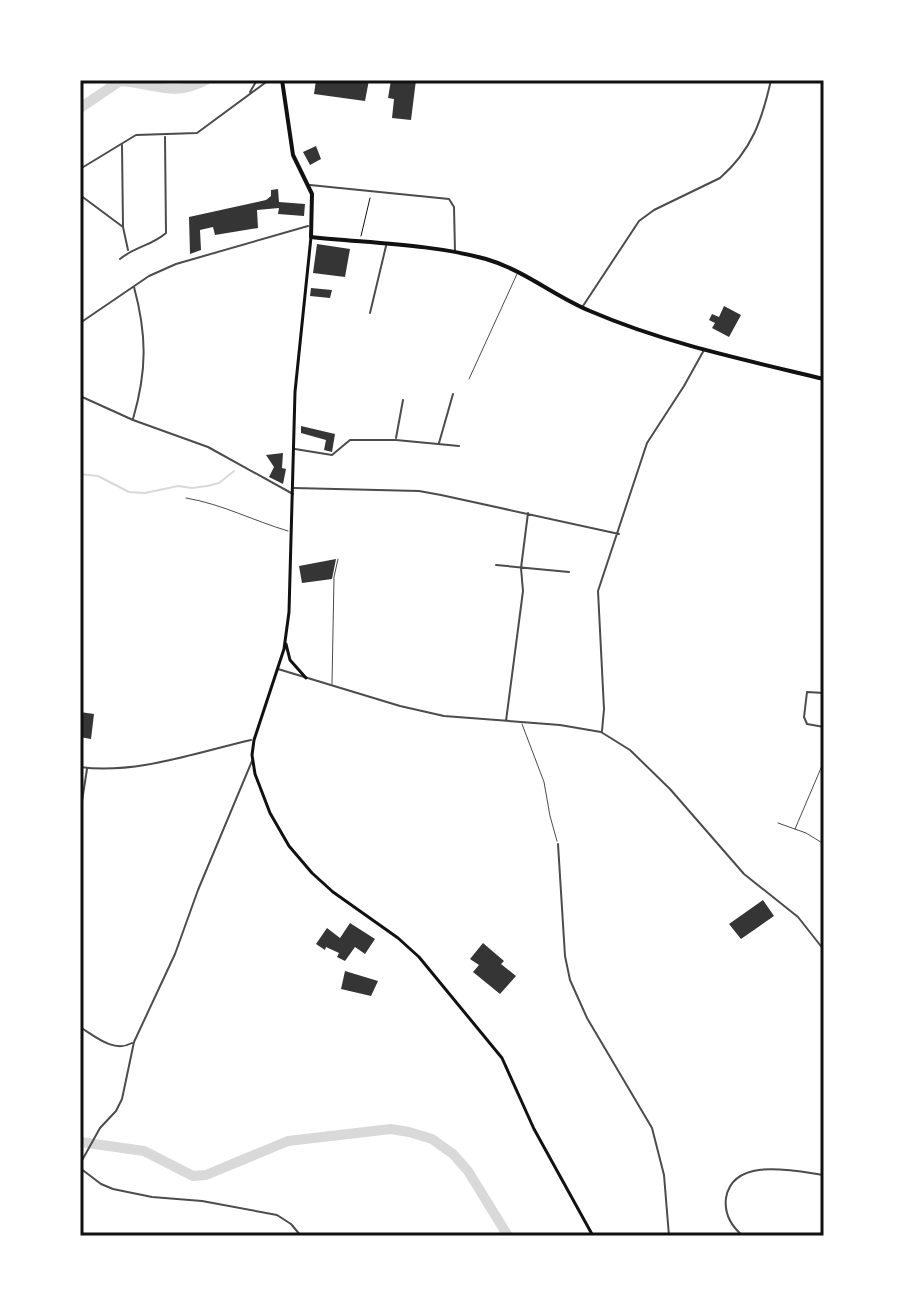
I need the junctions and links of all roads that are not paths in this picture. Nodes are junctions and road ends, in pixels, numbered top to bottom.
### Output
1 (257, 80) edge
2 (269, 80) edge
3 (282, 80) edge
4 (771, 80) edge
5 (247, 96) junction
6 (165, 136) junction
7 (122, 144) junction
8 (80, 169) edge
9 (309, 185) junction
10 (80, 195) edge
11 (312, 226) junction
12 (123, 227) junction
13 (311, 237) junction
14 (386, 246) junction
15 (128, 251) junction
16 (456, 252) junction
17 (120, 259) dead end
18 (518, 272) junction
19 (134, 286) junction
20 (582, 307) junction
21 (370, 313) dead end
22 (80, 323) edge
23 (704, 349) junction
24 (469, 379) dead end
25 (824, 379) edge
26 (453, 394) dead end
27 (80, 396) edge
28 (403, 400) dead end
29 (133, 420) junction
30 (396, 440) junction
31 (439, 444) junction
32 (459, 446) dead end
33 (293, 448) junction
34 (293, 488) junction
35 (293, 494) junction
36 (186, 498) dead end
37 (528, 512) junction
38 (291, 532) junction
39 (619, 534) junction
40 (338, 559) dead end
41 (496, 565) dead end
42 (521, 568) junction
43 (569, 572) dead end
44 (285, 639) junction
45 (277, 669) junction
46 (306, 678) junction
47 (332, 686) junction
48 (824, 693) edge
49 (506, 722) junction
50 (521, 722) junction
51 (824, 727) edge
52 (601, 732) junction
53 (254, 740) junction
54 (253, 760) junction
55 (824, 761) edge
56 (80, 767) edge
57 (87, 768) junction
58 (80, 814) edge
59 (778, 823) dead end
60 (795, 829) junction
61 (558, 844) joint
62 (824, 844) edge
63 (823, 935) edge
64 (817, 938) junction
65 (824, 950) edge
66 (80, 1027) edge
67 (134, 1042) junction
68 (80, 1166) edge
69 (824, 1175) edge
70 (301, 1236) edge
71 (593, 1236) edge
72 (669, 1236) edge
73 (743, 1236) edge

1 - 5 street
2 - 5 street
3 - 9 main road
4 - 20 street
5 - 6 street
6 - 7 street
6 - 15 street
7 - 8 street
7 - 12 street
9 - 11 main road
9 - 16 street
10 - 12 street
11 - 13 main road
11 - 19 street
12 - 15 street
13 - 14 main road
13 - 33 main road
14 - 16 main road
14 - 21 street
15 - 17 street
16 - 18 main road
18 - 20 main road
18 - 24 lane
19 - 22 street
19 - 29 street
20 - 23 main road
23 - 25 main road
23 - 39 street
26 - 31 street
27 - 29 street
28 - 30 street
29 - 35 street
30 - 31 street
30 - 33 street
31 - 32 street
33 - 34 main road
34 - 35 main road
34 - 37 street
35 - 38 main road
36 - 38 lane
37 - 39 street
37 - 42 street
38 - 44 main road
39 - 52 street
40 - 47 lane
41 - 42 street
42 - 43 street
42 - 49 street
44 - 45 main road
44 - 46 main road
45 - 46 street
45 - 53 main road
46 - 47 street
47 - 49 street
48 - 51 street
49 - 50 street
50 - 52 street
50 - 61 lane
52 - 64 street
53 - 54 main road
53 - 57 street
54 - 67 street
54 - 71 main road
55 - 60 lane
56 - 57 street
57 - 58 street
59 - 60 lane
60 - 62 lane
61 - 72 street
63 - 64 street
64 - 65 street
66 - 67 street
67 - 68 street
68 - 70 street
69 - 73 street

